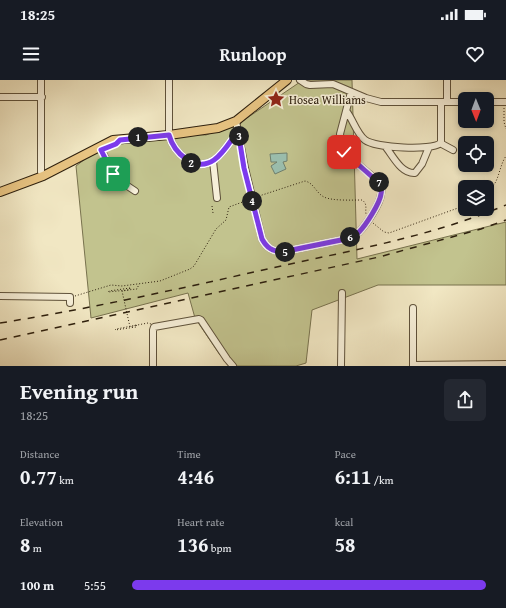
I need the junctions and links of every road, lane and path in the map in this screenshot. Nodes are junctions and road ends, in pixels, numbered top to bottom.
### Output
1 (41, 80) edge
2 (169, 80) edge
3 (287, 80) edge
4 (300, 80) edge
5 (447, 80) edge
6 (351, 92) junction
7 (0, 97) edge
8 (42, 97) junction
9 (444, 102) junction
10 (458, 102) edge
11 (494, 102) edge
12 (505, 103) edge
13 (347, 112) junction
14 (236, 121) junction
15 (506, 129) edge
16 (238, 131) junction
17 (169, 135) junction
18 (120, 140) junction
19 (440, 143) junction
20 (385, 146) junction
21 (429, 147) junction
22 (101, 150) junction
23 (453, 150) dead end
24 (506, 156) edge
25 (214, 161) junction
26 (42, 176) junction
27 (494, 185) edge
28 (135, 191) dead end
29 (0, 192) edge
30 (0, 196) edge
31 (256, 197) dead end
32 (217, 198) dead end
33 (246, 200) dead end
34 (212, 206) dead end
35 (458, 208) edge
36 (213, 213) dead end
37 (366, 216) dead end
38 (372, 223) dead end
39 (139, 284) junction
40 (342, 293) dead end
41 (0, 296) edge
42 (70, 300) joint
43 (413, 308) dead end
44 (154, 327) junction
45 (506, 364) edge
46 (413, 365) edge
47 (153, 366) edge
48 (233, 366) edge
49 (342, 366) edge

1 - 8 street
2 - 17 street
3 - 14 main road
4 - 6 street
5 - 9 street
6 - 9 street
6 - 13 street
7 - 8 street
8 - 26 street
9 - 10 street
9 - 19 street
11 - 12 street
12 - 15 path
13 - 16 street
13 - 20 street
14 - 16 street
14 - 17 main road
16 - 25 street
17 - 18 main road
17 - 25 street
18 - 22 main road
18 - 26 main road
19 - 21 street
19 - 23 street
20 - 21 street
20 - 21 street
22 - 28 street
22 - 30 main road
24 - 27 path
25 - 32 street
26 - 29 main road
31 - 37 path
33 - 39 path
34 - 36 path
35 - 38 path
39 - 42 path
39 - 44 path, bridge
40 - 49 street
41 - 42 street
43 - 46 street
44 - 47 street
44 - 48 street
45 - 46 street

